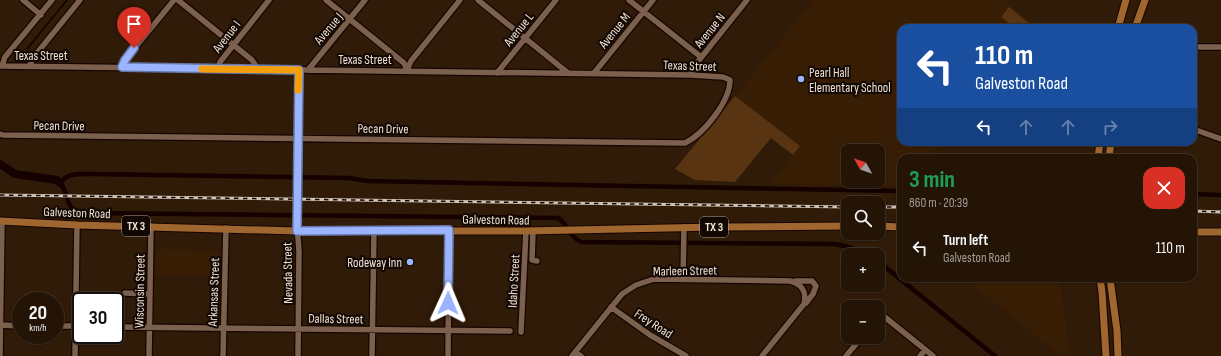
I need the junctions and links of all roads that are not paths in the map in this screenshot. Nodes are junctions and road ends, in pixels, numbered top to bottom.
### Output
1 (22, 0) edge
2 (52, 0) edge
3 (80, 0) edge
4 (174, 0) edge
5 (178, 0) edge
6 (269, 0) edge
7 (326, 0) edge
8 (365, 0) edge
9 (460, 0) edge
10 (478, 0) edge
11 (556, 0) edge
12 (629, 0) edge
13 (652, 0) edge
14 (747, 0) edge
15 (1126, 0) edge
16 (1145, 0) edge
17 (643, 12) junction
18 (41, 15) junction
19 (349, 19) junction
20 (1119, 24) edge
21 (1136, 24) edge
22 (525, 38) junction
23 (233, 45) junction
24 (1197, 47) edge
25 (1221, 47) edge
26 (700, 58) junction
27 (30, 65) junction
28 (1, 66) edge
29 (122, 67) junction
30 (218, 69) junction
31 (258, 69) junction
32 (299, 70) junction
33 (308, 70) junction
34 (407, 70) junction
35 (497, 72) junction
36 (568, 73) junction
37 (594, 73) junction
38 (691, 75) junction
39 (730, 80) joint
40 (1197, 130) edge
41 (0, 134) edge
42 (298, 138) junction
43 (1221, 139) edge
44 (1, 221) edge
45 (77, 225) junction
46 (151, 226) junction
47 (841, 226) edge
48 (885, 226) edge
49 (684, 227) junction
50 (897, 227) edge
51 (226, 228) junction
52 (374, 230) junction
53 (449, 230) junction
54 (297, 231) junction
55 (530, 231) junction
56 (1197, 232) edge
57 (1221, 232) edge
58 (1, 247) edge
59 (537, 261) dead end
60 (683, 280) junction
61 (790, 281) junction
62 (1100, 282) edge
63 (1111, 282) edge
64 (78, 292) edge
65 (125, 293) dead end
66 (150, 294) junction
67 (804, 304) junction
68 (611, 307) junction
69 (1114, 307) junction
70 (1103, 308) junction
71 (885, 319) edge
72 (0, 325) edge
73 (12, 326) edge
74 (124, 327) edge
75 (150, 327) junction
76 (223, 327) junction
77 (298, 329) junction
78 (372, 330) junction
79 (448, 331) junction
80 (510, 331) dead end
81 (521, 332) dead end
82 (76, 344) edge
83 (856, 344) edge
84 (926, 350) junction
85 (574, 354) edge
86 (0, 356) edge
87 (75, 356) edge
88 (150, 356) edge
89 (223, 356) edge
90 (298, 356) edge
91 (372, 356) edge
92 (448, 356) edge
93 (581, 356) edge
94 (686, 356) edge
95 (762, 356) edge
96 (846, 356) edge
97 (920, 356) edge
98 (933, 356) edge
99 (1106, 356) edge
100 (1118, 356) edge

1 - 18 street
2 - 18 street
3 - 27 street
4 - 29 street
5 - 23 street
6 - 23 street, Avenue I
7 - 19 street
8 - 19 street, Avenue J
9 - 34 street
10 - 22 street
11 - 22 street, Avenue L
12 - 17 street
13 - 17 street, Avenue M
14 - 26 street, Avenue N
15 - 20 main road
16 - 21 main road
17 - 26 street
17 - 37 street, Avenue M
18 - 28 street
19 - 33 street, Avenue J
19 - 34 street
22 - 35 street, Avenue L
22 - 36 street
23 - 30 street, Avenue I
23 - 31 street
24 - 25 street
26 - 38 street, Avenue N
27 - 28 street, Texas Street
27 - 29 street, Texas Street
29 - 30 street, Texas Street
30 - 31 street, Texas Street
31 - 32 street, Texas Street
32 - 33 street, Texas Street
32 - 42 street, Nevada Street
33 - 34 street, Texas Street
34 - 35 street, Texas Street
35 - 36 street, Texas Street
36 - 37 street, Texas Street
37 - 38 street, Texas Street
38 - 39 street, Texas Street
39 - 42 street, Pecan Drive
40 - 43 street
41 - 42 street, Pecan Drive
42 - 54 street, Nevada Street
44 - 45 main road, Galveston Road / TX 3
44 - 58 street
45 - 46 main road, Galveston Road / TX 3
45 - 64 street
46 - 51 main road, Galveston Road / TX 3
46 - 66 street, Wisconsin Street
47 - 49 main road, Galveston Road / TX 3
48 - 50 main road
49 - 55 main road, Galveston Road / TX 3
49 - 60 street
51 - 54 main road, Galveston Road / TX 3
51 - 76 street, Arkansas Street
52 - 53 main road, Galveston Road / TX 3
52 - 54 main road, Galveston Road / TX 3
52 - 78 street
53 - 55 main road, Galveston Road / TX 3
53 - 79 street
54 - 77 street, Nevada Street
55 - 59 street
55 - 81 street, Idaho Street
56 - 57 main road
58 - 72 street
60 - 61 street, Marleen Street
60 - 68 street, Marleen Street
61 - 67 street
61 - 67 street, Marleen Street
62 - 70 main road
63 - 69 main road
65 - 66 street
66 - 75 street, Wisconsin Street
67 - 95 street
68 - 85 street, Marleen Street
68 - 94 street, Frey Road
69 - 70 main road
69 - 100 main road
70 - 99 main road
71 - 84 street
72 - 73 street
72 - 86 street
74 - 75 street, Dallas Street
75 - 76 street, Dallas Street
75 - 88 street, Wisconsin Street
76 - 77 street, Dallas Street
76 - 89 street, Arkansas Street
77 - 78 street, Dallas Street
77 - 90 street, Nevada Street
78 - 79 street, Dallas Street
78 - 91 street
79 - 80 street, Dallas Street
79 - 92 street
82 - 87 street
83 - 96 street
84 - 97 street
84 - 98 street
85 - 93 street

